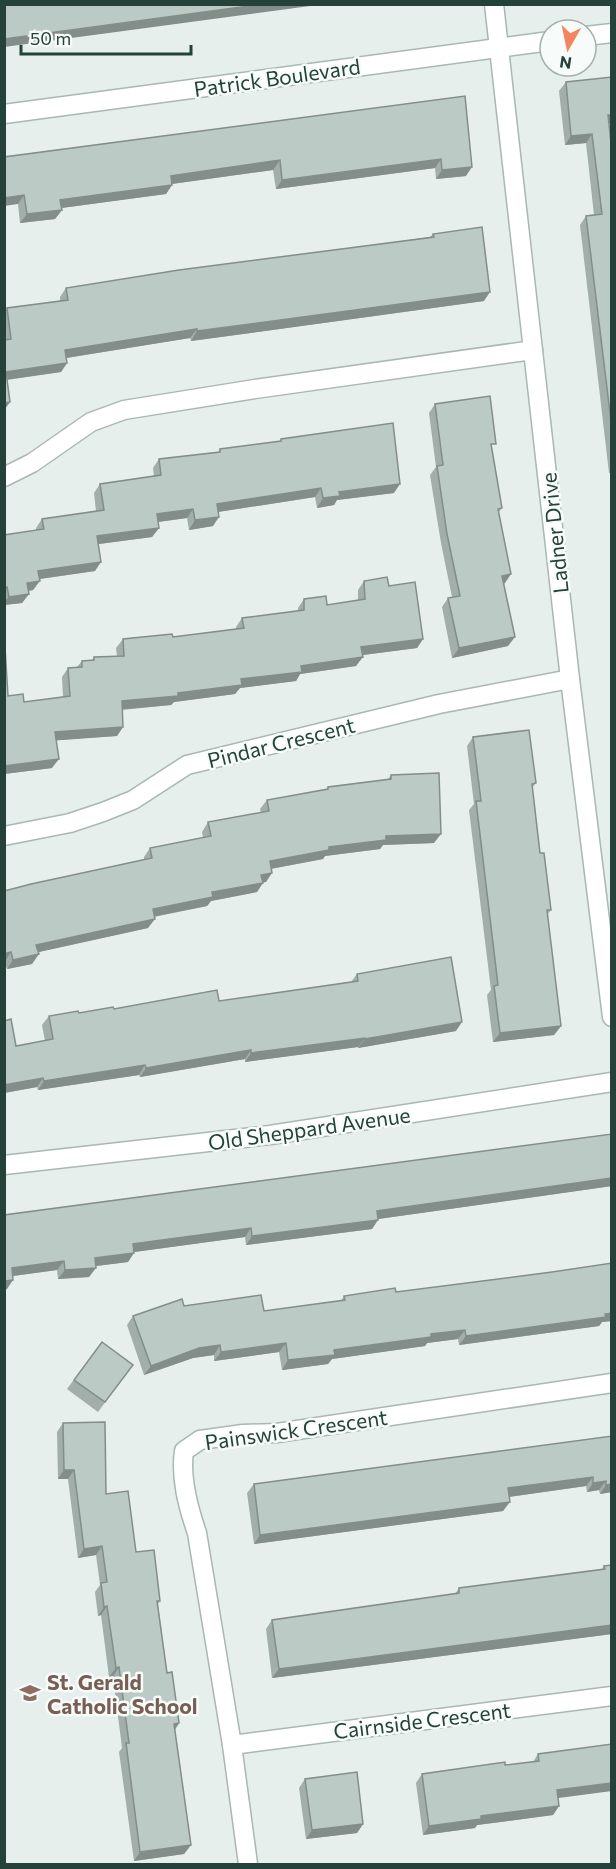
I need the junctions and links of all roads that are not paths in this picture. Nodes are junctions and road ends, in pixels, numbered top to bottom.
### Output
1 (494, 4) edge
2 (538, 42) edge
3 (500, 47) junction
4 (4, 114) edge
5 (533, 350) junction
6 (4, 477) edge
7 (570, 679) junction
8 (4, 836) edge
9 (612, 1017) edge
10 (612, 1082) edge
11 (4, 1165) edge
12 (612, 1383) edge
13 (612, 1696) edge
14 (232, 1745) junction
15 (248, 1864) edge

1 - 3 street, Ladner Drive
2 - 3 street, Patrick Boulevard
3 - 4 street, Patrick Boulevard
3 - 5 street, Ladner Drive
5 - 6 street
5 - 7 street, Ladner Drive
7 - 8 street, Pindar Crescent
7 - 9 street, Ladner Drive
10 - 11 street, Old Sheppard Avenue
12 - 14 street, Painswick Crescent
13 - 14 street, Cairnside Crescent
14 - 15 street, Painswick Crescent

